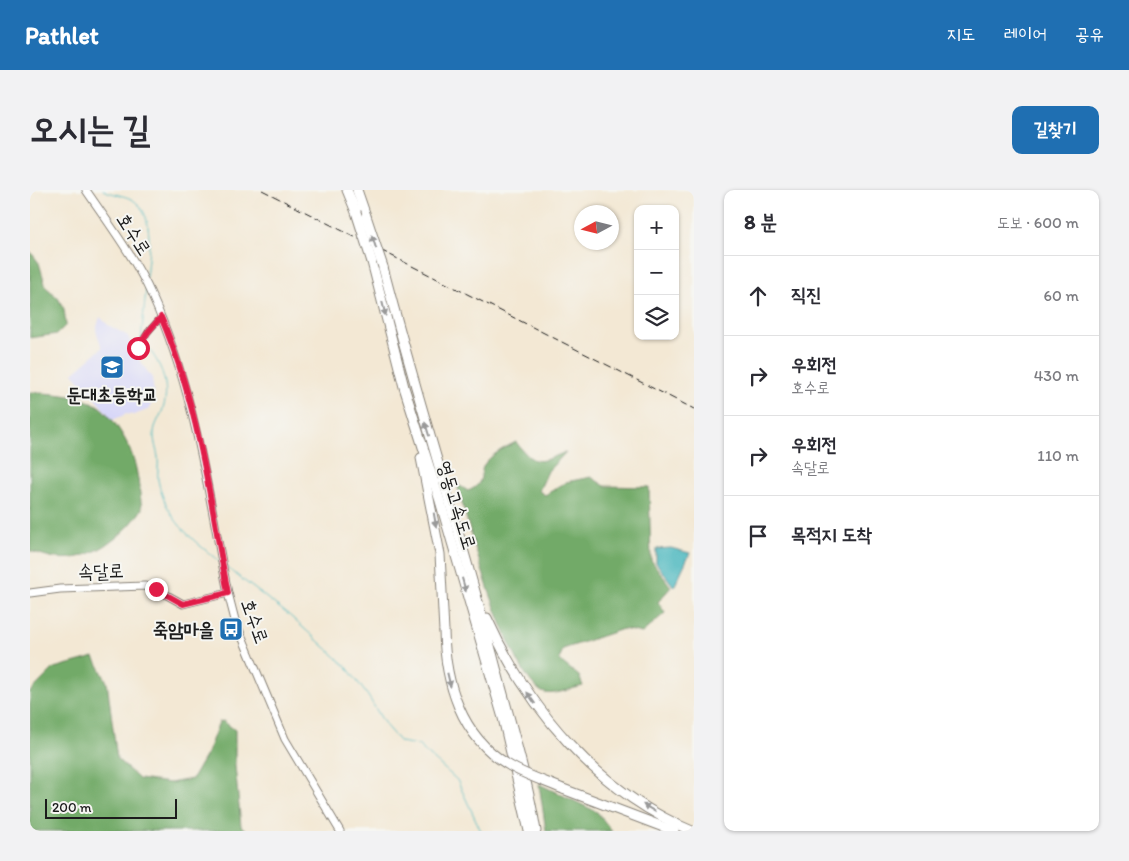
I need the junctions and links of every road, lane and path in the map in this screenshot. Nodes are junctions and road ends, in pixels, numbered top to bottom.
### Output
1 (86, 190) edge
2 (347, 190) edge
3 (357, 190) edge
4 (161, 317) junction
5 (138, 348) dead end
6 (404, 387) junction
7 (30, 593) edge
8 (228, 593) junction
9 (476, 593) junction
10 (340, 831) edge
11 (529, 831) edge
12 (536, 831) edge
13 (674, 831) edge
14 (692, 831) edge

1 - 4 street, 호수로
2 -> 6 highway, 영동고속도로, bridge
9 -> 3 highway, 영동고속도로, bridge
4 - 5 street
4 - 8 street, 호수로
6 -> 11 highway, 영동고속도로
6 -> 13 highway, bridge
7 - 8 street, 속달로
8 - 10 street, 호수로
9 - 12 highway, 영동고속도로
14 -> 9 highway

